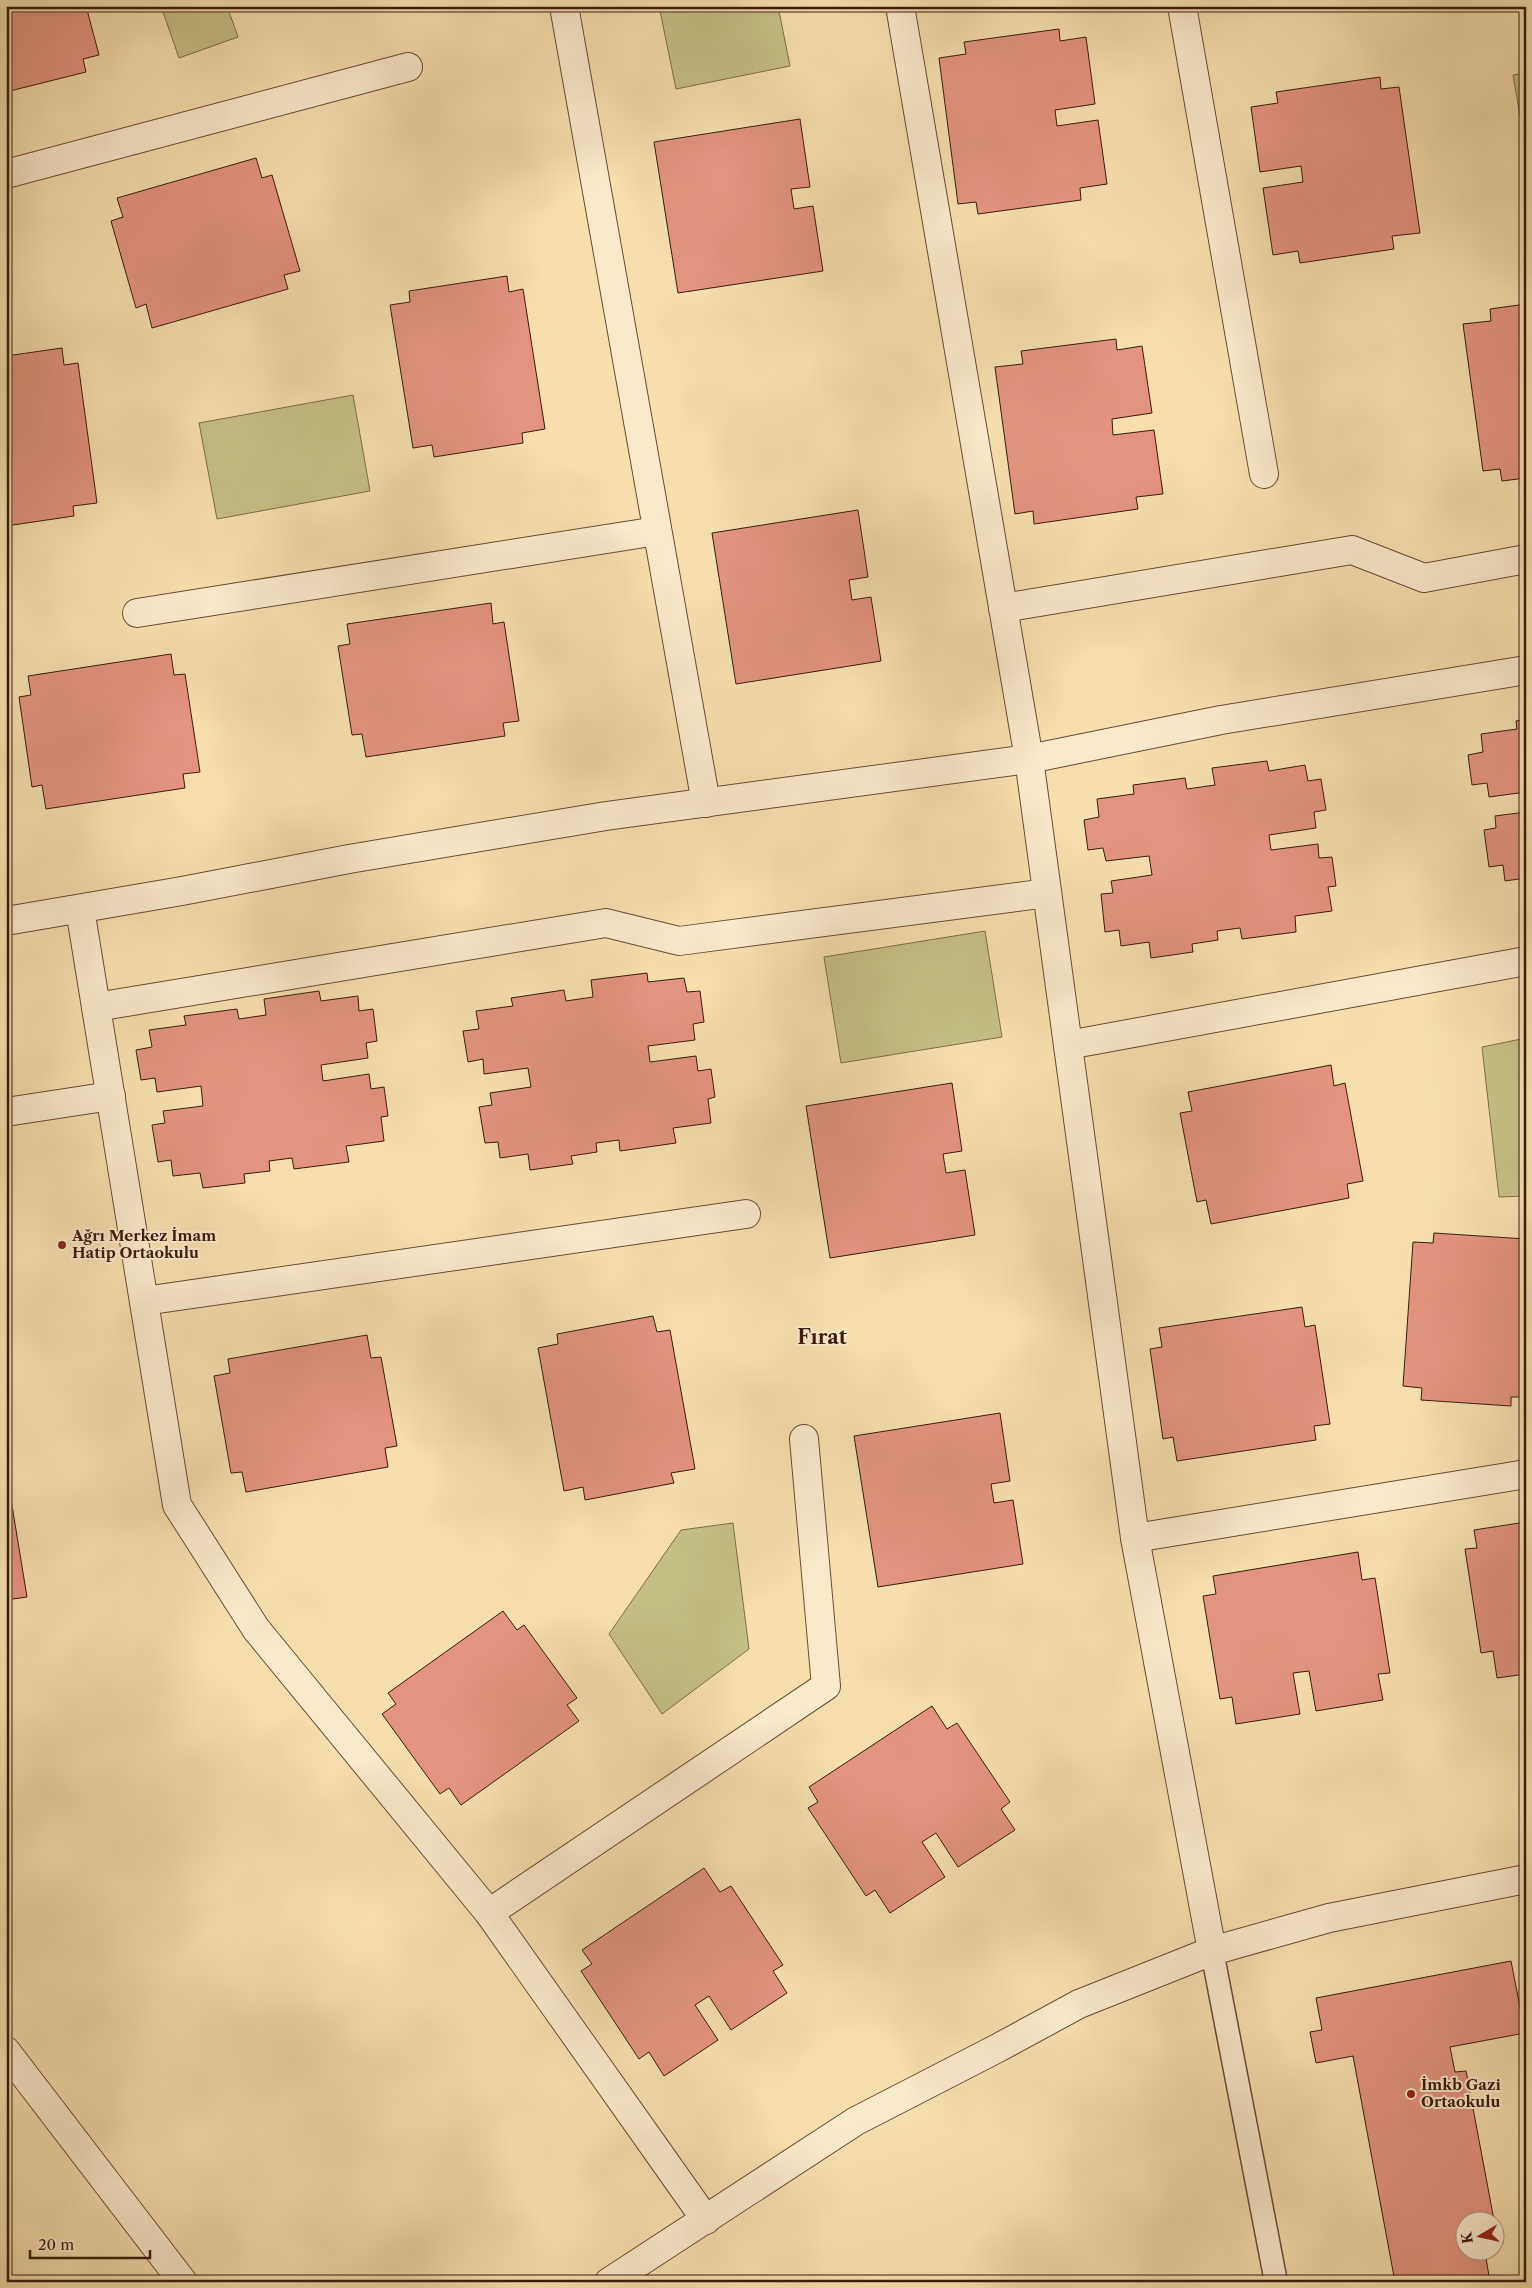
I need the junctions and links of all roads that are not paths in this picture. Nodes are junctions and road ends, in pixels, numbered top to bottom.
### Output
1 (564, 6) edge
2 (900, 6) edge
3 (1182, 6) edge
4 (408, 67) dead end
5 (6, 174) edge
6 (1264, 474) dead end
7 (658, 531) junction
8 (1526, 559) edge
9 (1003, 608) junction
10 (137, 613) dead end
11 (1526, 670) edge
12 (1029, 759) junction
13 (706, 803) junction
14 (1047, 892) junction
15 (80, 908) junction
16 (6, 921) edge
17 (1526, 961) edge
18 (96, 1007) junction
19 (1068, 1045) junction
20 (111, 1096) junction
21 (6, 1112) edge
22 (746, 1214) dead end
23 (144, 1301) junction
24 (804, 1439) dead end
25 (1526, 1474) edge
26 (1135, 1538) junction
27 (1526, 1879) edge
28 (489, 1913) junction
29 (1212, 1951) junction
30 (6, 2051) edge
31 (706, 2220) junction
32 (182, 2282) edge
33 (609, 2282) edge
34 (1276, 2282) edge

1 - 7 street
2 - 9 street
3 - 6 street
4 - 5 street
7 - 10 street
7 - 13 street
8 - 9 street
9 - 12 street
11 - 12 street
12 - 13 street
12 - 14 street
13 - 15 street
14 - 18 street
14 - 19 street
15 - 16 street
15 - 18 street
17 - 19 street
18 - 20 street
19 - 26 street
20 - 21 street
20 - 23 street
22 - 23 street
23 - 28 street
24 - 28 street
25 - 26 street
26 - 29 street
27 - 29 street
28 - 31 street
29 - 31 street
29 - 34 lane
30 - 32 street
31 - 33 street

